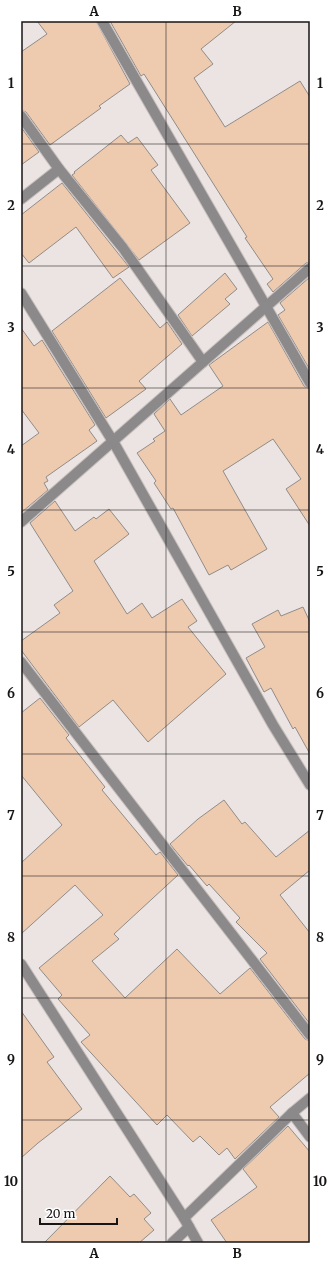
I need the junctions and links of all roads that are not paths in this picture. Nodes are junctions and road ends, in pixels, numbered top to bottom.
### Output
1 (102, 21) edge
2 (21, 116) edge
3 (59, 169) junction
4 (21, 199) edge
5 (310, 268) edge
6 (21, 292) edge
7 (267, 306) junction
8 (203, 362) junction
9 (310, 383) edge
10 (114, 443) junction
11 (21, 522) edge
12 (21, 662) edge
13 (310, 785) edge
14 (21, 964) edge
15 (310, 1035) edge
16 (310, 1098) edge
17 (292, 1113) junction
18 (310, 1137) edge
19 (184, 1218) junction
20 (189, 1227) junction
21 (172, 1243) edge
22 (198, 1243) edge

1 - 7 street
2 - 3 street
3 - 4 street
3 - 8 street
5 - 7 street
6 - 10 street
7 - 8 street
7 - 9 street
8 - 10 street
10 - 11 street
10 - 13 street
12 - 15 street
14 - 19 street
16 - 17 street
17 - 18 street
17 - 19 street
19 - 20 street
20 - 21 street
20 - 22 street

